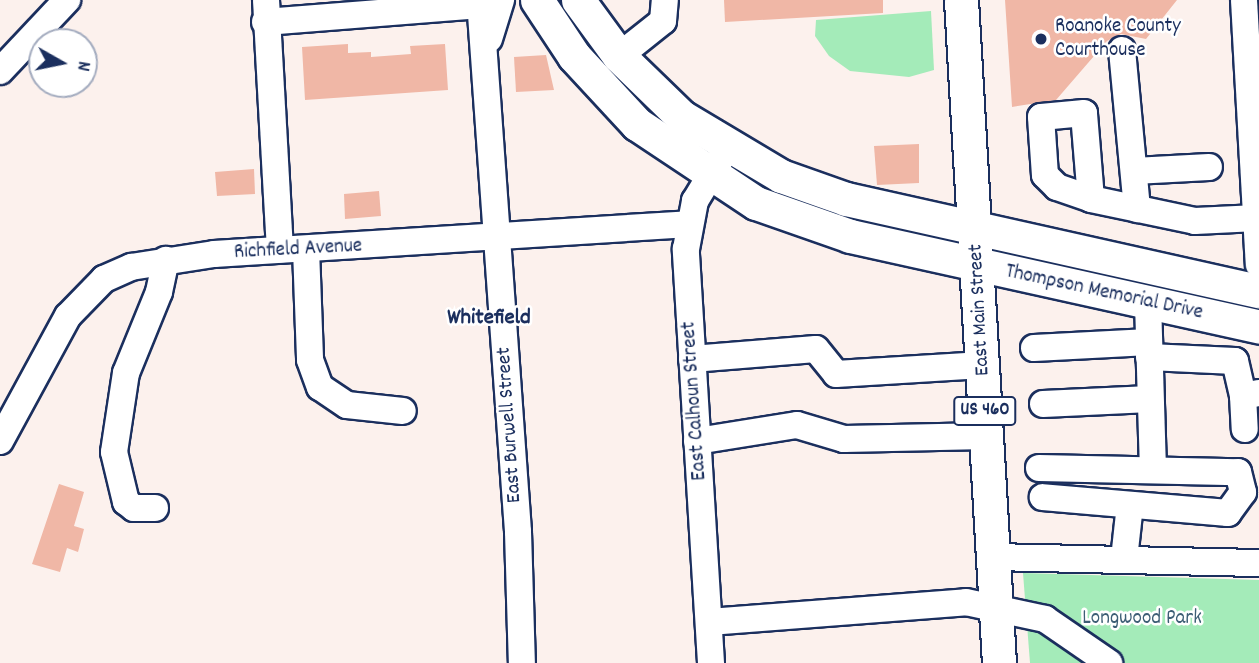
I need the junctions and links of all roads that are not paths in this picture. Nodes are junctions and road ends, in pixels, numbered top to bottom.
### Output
1 (67, 0) edge
2 (537, 0) edge
3 (578, 0) edge
4 (665, 0) edge
5 (961, 0) edge
6 (1244, 0) edge
7 (487, 2) edge
8 (266, 11) edge
9 (1122, 50) dead end
10 (619, 57) junction
11 (0, 71) edge
12 (727, 148) junction
13 (1209, 167) dead end
14 (1134, 171) junction
15 (709, 177) junction
16 (1091, 199) dead end
17 (1138, 209) junction
18 (1257, 218) junction
19 (688, 224) junction
20 (975, 230) junction
21 (497, 237) junction
22 (293, 250) junction
23 (166, 260) junction
24 (977, 265) junction
25 (1259, 265) edge
26 (1259, 291) edge
27 (1148, 302) junction
28 (1259, 327) edge
29 (1034, 348) dead end
30 (1149, 349) junction
31 (692, 359) junction
32 (983, 365) junction
33 (1251, 395) edge
34 (1150, 399) junction
35 (1043, 404) dead end
36 (403, 411) dead end
37 (1245, 429) dead end
38 (987, 436) junction
39 (0, 441) edge
40 (697, 441) junction
41 (1039, 468) dead end
42 (1153, 470) junction
43 (1251, 492) edge
44 (1043, 497) dead end
45 (1130, 505) junction
46 (155, 508) dead end
47 (993, 557) junction
48 (1124, 559) junction
49 (1259, 563) edge
50 (996, 607) junction
51 (709, 622) junction
52 (522, 663) edge
53 (711, 663) edge
54 (999, 663) edge
55 (1109, 663) edge

1 - 11 street
2 - 15 main road, Thompson Memorial Drive
3 - 10 main road, Thompson Memorial Drive
4 - 10 street
5 - 20 main road, East Main Street / US 460
6 - 18 street
7 - 8 street
7 - 21 street, East Burwell Street
8 - 22 street
9 - 14 street
10 - 12 main road, Thompson Memorial Drive
12 - 15 street, East Calhoun Street
12 - 20 main road, Thompson Memorial Drive
13 - 14 street
14 - 17 street
15 - 19 street, East Calhoun Street
15 - 24 main road, Thompson Memorial Drive
16 - 17 street
17 - 18 street
18 - 25 street
19 - 21 street, Richfield Avenue
19 - 31 street, East Calhoun Street
20 - 24 main road, East Main Street / US 460
20 - 26 main road, Thompson Memorial Drive
21 - 22 street, Richfield Avenue
21 - 52 street, East Burwell Street
22 - 23 street, Richfield Avenue
22 - 36 street
23 - 39 street, Richfield Avenue
23 - 46 street
24 - 27 main road, Thompson Memorial Drive
24 - 32 main road, East Main Street / US 460
27 - 28 main road, Thompson Memorial Drive
27 - 30 street
29 - 30 street
30 - 33 street
30 - 34 street
31 - 32 street
31 - 40 street, East Calhoun Street
32 - 38 main road, East Main Street / US 460
33 - 37 street
34 - 35 street
34 - 42 street
38 - 40 street
38 - 47 main road, East Main Street / US 460
40 - 51 street, East Calhoun Street
41 - 42 street
42 - 43 street
43 - 45 street
44 - 45 street
45 - 48 street
47 - 48 street
47 - 50 main road, East Main Street / US 460
48 - 49 street
50 - 51 street
50 - 54 main road, East Main Street / US 460
50 - 55 street
51 - 53 street, East Calhoun Street

